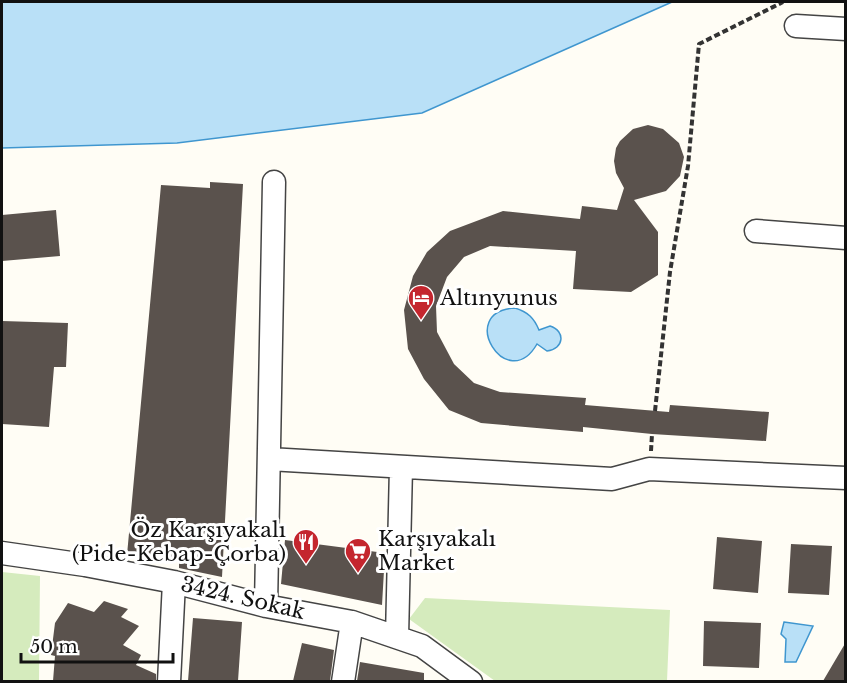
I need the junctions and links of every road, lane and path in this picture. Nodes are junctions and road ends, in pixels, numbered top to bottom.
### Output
1 (783, 2) edge
2 (796, 26) dead end
3 (846, 29) edge
4 (274, 182) dead end
5 (756, 231) dead end
6 (846, 238) edge
7 (655, 411) dead end
8 (269, 459) junction
9 (401, 467) junction
10 (846, 478) edge
11 (2, 553) edge
12 (174, 582) junction
13 (266, 606) junction
14 (352, 622) junction
15 (397, 637) junction
16 (169, 681) edge
17 (343, 681) edge
18 (471, 681) edge

1 - 7 path
2 - 3 street
4 - 8 street
5 - 6 street
8 - 9 street
8 - 13 street
9 - 10 street
9 - 15 street
11 - 12 street, 3424. Sokak
12 - 13 street, 3424. Sokak
12 - 16 street
13 - 14 street, 3424. Sokak
14 - 15 street, 3424. Sokak
14 - 17 street
15 - 18 street, 3424. Sokak

